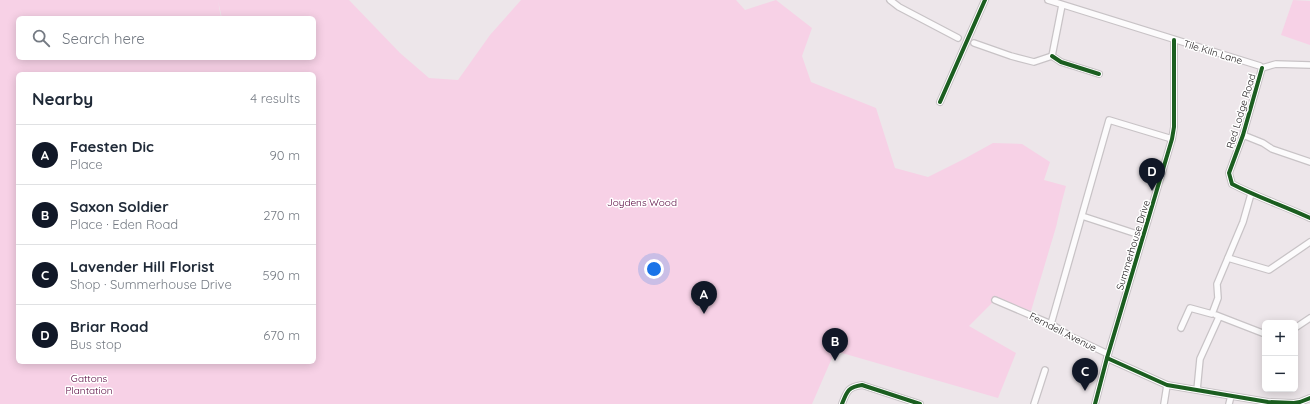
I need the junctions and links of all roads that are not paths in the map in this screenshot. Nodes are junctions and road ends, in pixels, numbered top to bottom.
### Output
1 (890, 0) edge
2 (985, 0) edge
3 (1048, 0) edge
4 (1062, 5) junction
5 (958, 38) dead end
6 (1174, 40) junction
7 (974, 43) dead end
8 (1052, 56) junction
9 (1310, 65) edge
10 (1262, 68) junction
11 (1099, 74) dead end
12 (940, 102) dead end
13 (1243, 134) junction
14 (1172, 139) junction
15 (1310, 162) edge
16 (1251, 194) junction
17 (1082, 216) junction
18 (1310, 218) edge
19 (1143, 236) junction
20 (1310, 242) edge
21 (1228, 258) junction
22 (996, 300) dead end
23 (1212, 314) junction
24 (1219, 317) junction
25 (1309, 319) edge
26 (1051, 324) junction
27 (1298, 326) edge
28 (1181, 328) dead end
29 (1262, 333) edge
30 (1107, 356) junction
31 (1045, 370) dead end
32 (1167, 385) junction
33 (1197, 390) junction
34 (1231, 396) junction
35 (1310, 398) edge
36 (1301, 403) edge
37 (842, 404) edge
38 (920, 404) edge
39 (1034, 404) edge
40 (1095, 404) edge
41 (1164, 404) edge
42 (1229, 404) edge

1 - 5 street
2 - 12 street
3 - 4 street, Tile Kiln Lane
4 - 6 street, Tile Kiln Lane
4 - 8 street
6 - 10 street, Tile Kiln Lane
6 - 14 street, Summerhouse Drive
7 - 8 street
8 - 11 street
9 - 10 street
10 - 13 street, Red Lodge Road
13 - 15 street
13 - 16 street, Red Lodge Road
14 - 17 street
14 - 19 street, Summerhouse Drive
16 - 18 street, Red Lodge Road
16 - 21 street
17 - 19 street
17 - 26 street
19 - 30 street, Summerhouse Drive
20 - 21 street
21 - 23 street
22 - 26 street, Ferndell Avenue
23 - 24 street
23 - 28 street
24 - 29 street
24 - 33 street
25 - 27 street
26 - 30 street, Ferndell Avenue
30 - 32 street, Ferndell Avenue
30 - 40 street, Summerhouse Drive
31 - 39 street
32 - 33 street, Ferndell Avenue
32 - 41 street
33 - 34 street, Ferndell Avenue
34 - 36 street, Ferndell Avenue
34 - 42 street
35 - 36 street
37 - 38 street

